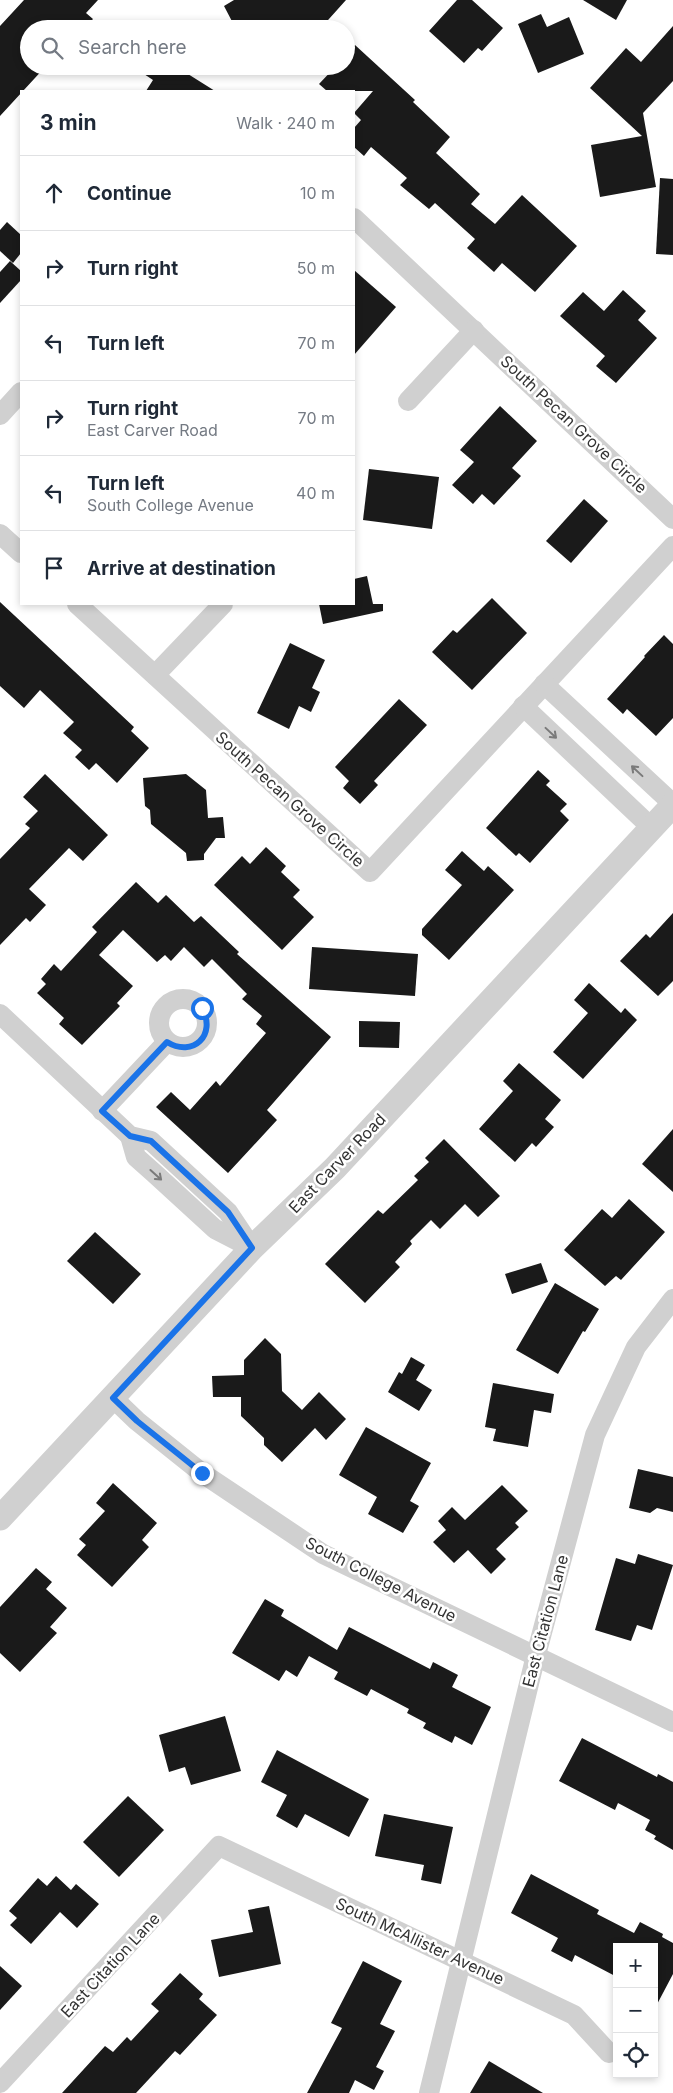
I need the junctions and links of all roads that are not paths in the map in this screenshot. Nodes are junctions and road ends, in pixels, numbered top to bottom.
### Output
1 (355, 219) edge
2 (474, 330) junction
3 (20, 393) edge
4 (408, 401) dead end
5 (0, 415) edge
6 (673, 519) edge
7 (0, 534) edge
8 (673, 546) edge
9 (20, 552) edge
10 (78, 605) edge
11 (222, 605) edge
12 (154, 675) junction
13 (544, 684) junction
14 (523, 706) junction
15 (610, 746) junction
16 (589, 768) junction
17 (673, 805) edge
18 (652, 828) junction
19 (0, 1014) edge
20 (167, 1042) dead end
21 (102, 1111) junction
22 (252, 1248) junction
23 (673, 1299) edge
24 (113, 1398) junction
25 (0, 1518) edge
26 (536, 1655) junction
27 (673, 1722) edge
28 (219, 1846) joint
29 (460, 1960) junction
30 (609, 2054) dead end
31 (0, 2083) edge
32 (429, 2093) edge

1 - 2 street, South Pecan Grove Circle
2 - 4 street
2 - 6 street, South Pecan Grove Circle
3 - 5 street
7 - 9 street
8 - 13 street, South Pecan Grove Circle
10 - 12 street, South Pecan Grove Circle
11 - 12 street
12 - 14 street, South Pecan Grove Circle
13 - 14 street, South Pecan Grove Circle
13 - 15 street
14 -> 16 street
15 - 16 street
17 -> 15 street
16 - 18 street
17 - 18 street, East Carver Road
18 - 22 street, East Carver Road
19 - 21 street
20 - 21 street
21 - 22 street
22 - 24 street, East Carver Road
23 - 26 street, East Citation Lane
24 - 25 street, East Carver Road
24 - 26 street, South College Avenue
26 - 27 street, South College Avenue
26 - 29 street, East Citation Lane
28 - 29 street, South McAllister Avenue
28 - 31 street, East Citation Lane
29 - 30 street, South McAllister Avenue
29 - 32 street, East Citation Lane

